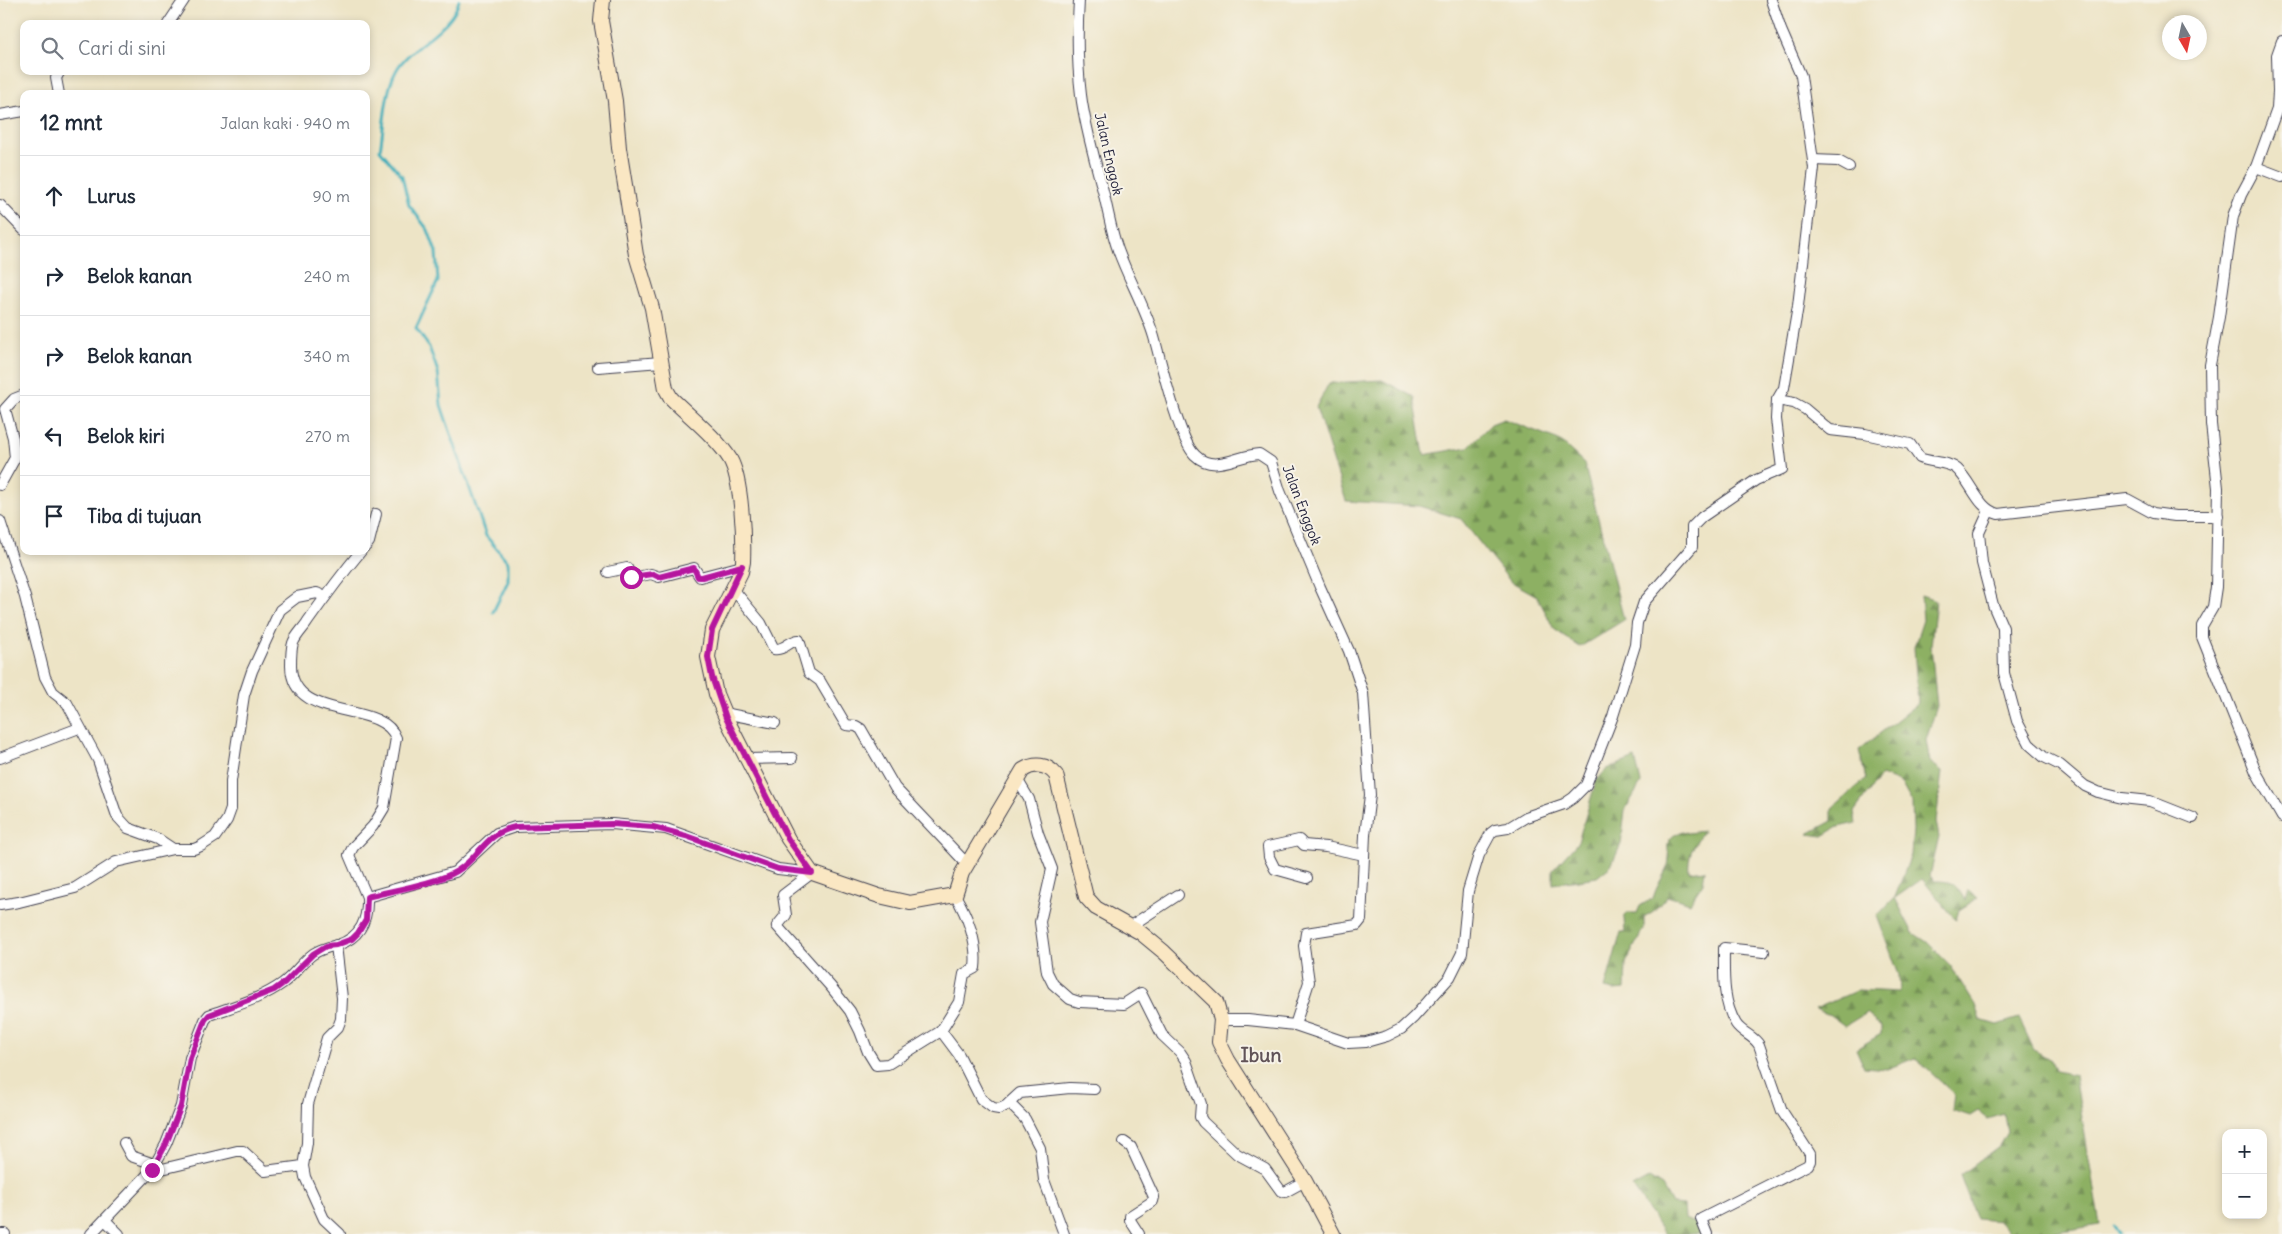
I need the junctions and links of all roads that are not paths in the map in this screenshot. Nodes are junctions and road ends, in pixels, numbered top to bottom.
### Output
1 (184, 0) edge
2 (603, 0) edge
3 (1079, 0) edge
4 (1771, 0) edge
5 (171, 20) edge
6 (2282, 41) edge
7 (58, 75) edge
8 (58, 90) edge
9 (20, 112) edge
10 (0, 115) edge
11 (1814, 160) junction
12 (1849, 167) dead end
13 (2256, 167) junction
14 (2282, 177) edge
15 (0, 205) edge
16 (20, 226) edge
17 (661, 362) junction
18 (598, 367) dead end
19 (20, 397) edge
20 (1777, 400) junction
21 (4, 405) edge
22 (0, 485) edge
23 (1988, 510) junction
24 (376, 514) dead end
25 (2218, 516) junction
26 (0, 521) edge
27 (370, 542) edge
28 (358, 555) edge
29 (742, 566) junction
30 (608, 572) dead end
31 (733, 589) junction
32 (325, 596) junction
33 (724, 713) junction
34 (775, 723) dead end
35 (79, 728) junction
36 (0, 758) edge
37 (792, 758) dead end
38 (748, 759) junction
39 (1017, 779) junction
40 (2282, 817) edge
41 (2194, 818) dead end
42 (173, 849) junction
43 (1364, 855) junction
44 (967, 864) junction
45 (812, 873) junction
46 (1307, 878) dead end
47 (955, 895) junction
48 (1178, 895) dead end
49 (367, 897) junction
50 (0, 905) edge
51 (1129, 927) junction
52 (336, 945) junction
53 (1764, 952) dead end
54 (1221, 1020) junction
55 (1295, 1025) junction
56 (941, 1031) junction
57 (1094, 1089) dead end
58 (1008, 1104) junction
59 (1124, 1142) dead end
60 (124, 1143) dead end
61 (303, 1166) junction
62 (153, 1167) junction
63 (1306, 1181) junction
64 (105, 1220) junction
65 (338, 1233) edge
66 (91, 1234) edge
67 (119, 1234) edge
68 (1064, 1234) edge
69 (1139, 1234) edge
70 (1333, 1234) edge
71 (1708, 1234) edge

1 - 5 street
2 - 17 main road
3 - 43 street, Jalan Enggok
4 - 11 street
6 - 13 street
7 - 8 street
9 - 10 street
11 - 12 street
11 - 20 street
13 - 14 street
13 - 25 street
15 - 16 street
17 - 18 street
17 - 29 main road
19 - 21 street
20 - 23 street
20 - 55 street
21 - 22 street
23 - 25 street
23 - 41 street
24 - 27 street
25 - 40 street
26 - 35 street
28 - 32 street
29 - 30 street
29 - 31 main road
31 - 33 main road
31 - 44 street
32 - 42 street
32 - 49 street
33 - 34 street
33 - 38 main road
35 - 36 street
35 - 42 street
37 - 38 street
38 - 45 main road
39 - 44 main road
39 - 51 main road
39 - 63 street
42 - 50 street
43 - 46 street
43 - 55 street, Jalan Enggok
44 - 47 main road
45 - 47 main road
45 - 49 street
45 - 56 street
47 - 56 street
48 - 51 street
49 - 52 street
51 - 54 main road
52 - 61 street
52 - 62 street
53 - 71 street
54 - 55 street
54 - 63 main road
56 - 58 street
57 - 58 street
58 - 68 street
59 - 69 street
60 - 62 street
61 - 62 street
61 - 65 street
62 - 64 street
63 - 70 main road
64 - 66 street
64 - 67 street

